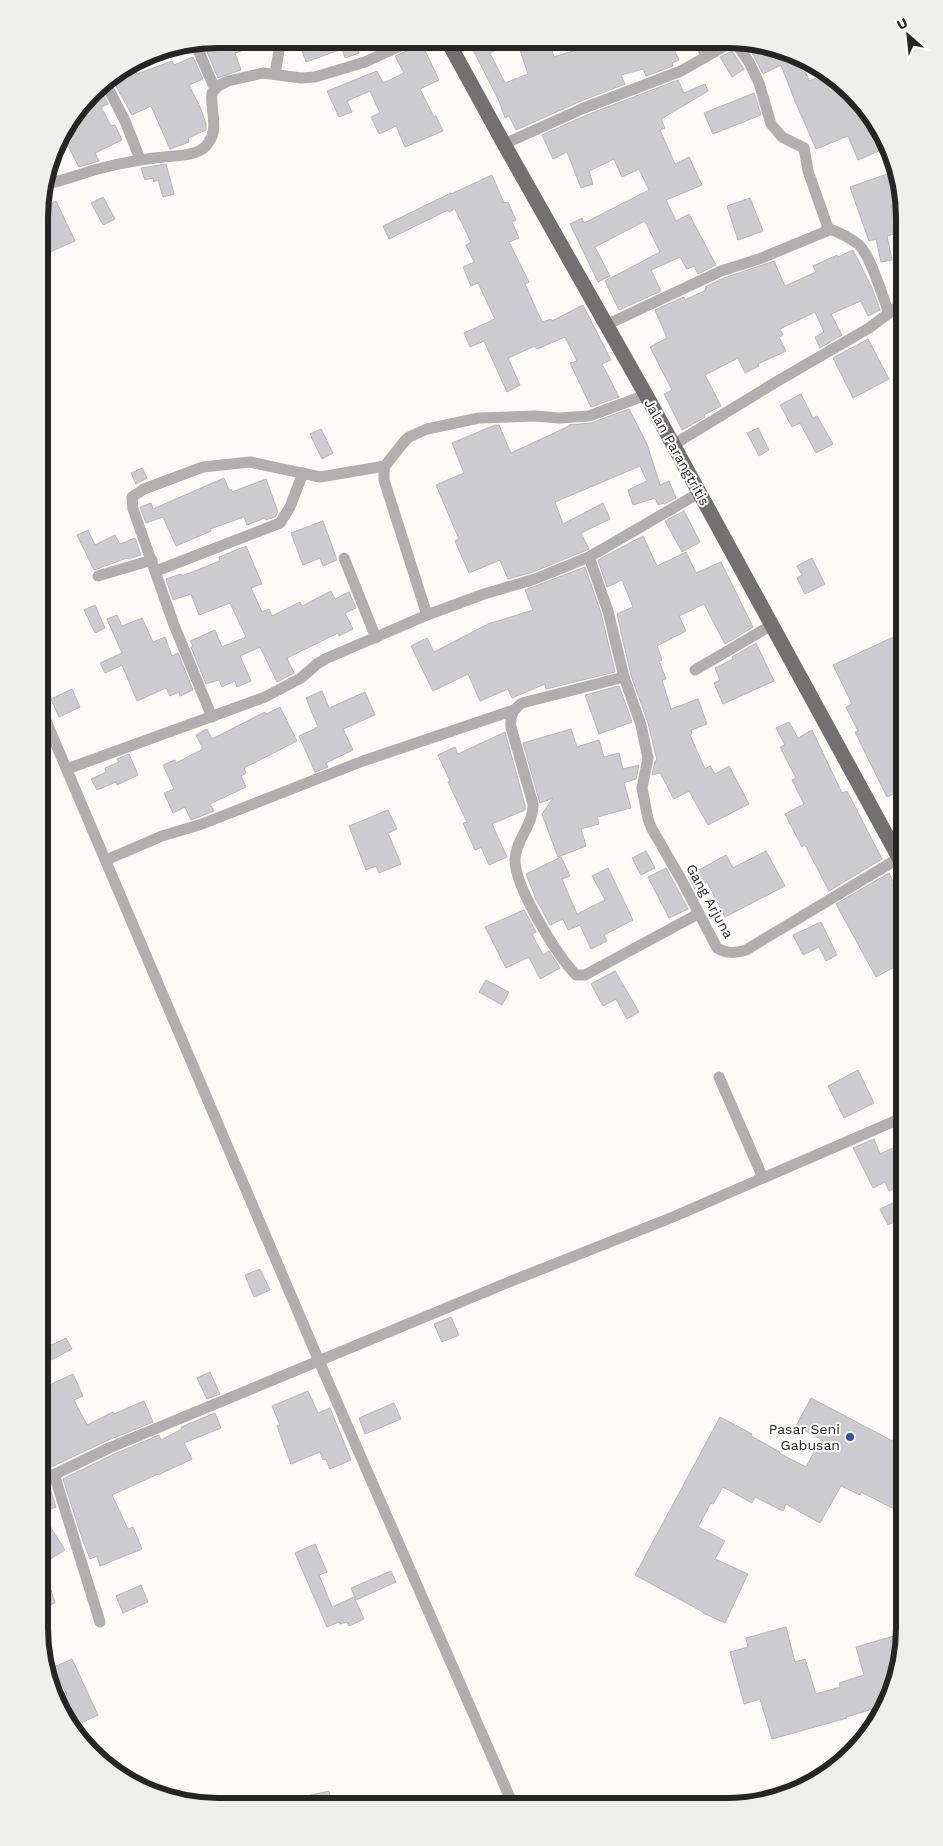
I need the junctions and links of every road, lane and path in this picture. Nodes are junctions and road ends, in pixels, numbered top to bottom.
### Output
1 (279, 48) edge
2 (396, 48) edge
3 (451, 48) edge
4 (702, 48) edge
5 (723, 48) edge
6 (198, 49) edge
7 (739, 49) edge
8 (706, 57) junction
9 (275, 74) junction
10 (108, 88) edge
11 (215, 89) junction
12 (504, 144) junction
13 (140, 159) junction
14 (51, 183) edge
15 (827, 228) junction
16 (896, 308) edge
17 (889, 313) junction
18 (606, 325) junction
19 (646, 395) junction
20 (672, 445) junction
21 (386, 466) junction
22 (303, 473) junction
23 (699, 492) junction
24 (589, 557) junction
25 (344, 558) dead end
26 (154, 566) junction
27 (98, 576) dead end
28 (427, 615) junction
29 (772, 625) junction
30 (376, 638) junction
31 (695, 670) dead end
32 (624, 677) junction
33 (514, 710) junction
34 (212, 717) junction
35 (48, 725) edge
36 (67, 769) junction
37 (896, 850) edge
38 (106, 860) junction
39 (896, 866) edge
40 (698, 914) junction
41 (719, 1077) dead end
42 (895, 1121) edge
43 (763, 1178) junction
44 (319, 1361) junction
45 (48, 1477) edge
46 (48, 1483) edge
47 (100, 1622) dead end
48 (510, 1798) edge

1 - 9 street
2 - 9 street
3 - 12 main road, Jalan Parangtritis
4 - 8 street
5 - 8 street
6 - 11 street
7 - 15 street
8 - 12 street
9 - 11 street
10 - 13 street
11 - 13 street
12 - 18 main road, Jalan Parangtritis
13 - 14 street
15 - 17 street
15 - 18 street
16 - 17 street
17 - 20 street
18 - 19 main road, Jalan Parangtritis
19 - 20 main road, Jalan Parangtritis
19 - 21 street
20 - 23 main road, Jalan Parangtritis
21 - 22 street
21 - 28 street
22 - 26 street
22 - 26 street
23 - 24 street
23 - 29 main road, Jalan Parangtritis
24 - 28 street
24 - 32 street
25 - 30 street
26 - 27 street
26 - 34 street
28 - 30 street
29 - 31 street
29 - 37 main road, Jalan Parangtritis
30 - 34 street
32 - 33 street
32 - 40 street, Gang Arjuna
33 - 38 street
33 - 40 street
34 - 36 street
35 - 36 street
36 - 38 street
38 - 44 street
39 - 40 street, Gang Arjuna
41 - 43 street
42 - 43 street
43 - 44 street
44 - 45 street
44 - 48 street
46 - 47 street

